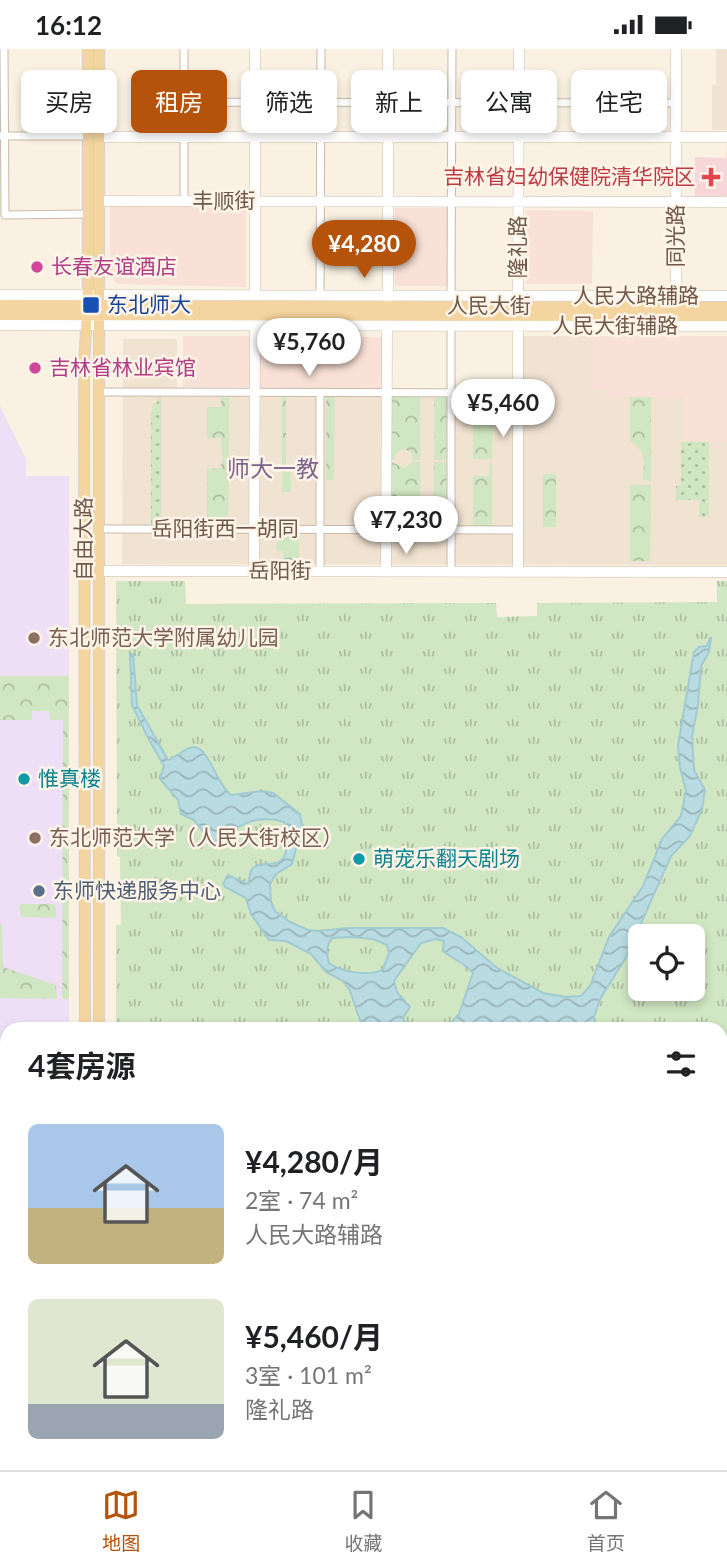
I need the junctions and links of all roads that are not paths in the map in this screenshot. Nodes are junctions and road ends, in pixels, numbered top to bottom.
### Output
1 (4, 49) edge
2 (88, 49) edge
3 (99, 49) edge
4 (184, 49) edge
5 (256, 49) edge
6 (321, 49) edge
7 (388, 49) edge
8 (452, 49) edge
9 (519, 49) edge
10 (676, 49) edge
11 (184, 70) edge
12 (256, 70) edge
13 (321, 70) edge
14 (388, 70) edge
15 (519, 70) edge
16 (447, 103) edge
17 (452, 103) junction
18 (461, 103) edge
19 (676, 103) junction
20 (557, 104) edge
21 (184, 133) edge
22 (320, 133) edge
23 (388, 133) edge
24 (519, 133) edge
25 (2, 136) edge
26 (94, 136) junction
27 (255, 136) junction
28 (320, 136) junction
29 (184, 137) junction
30 (388, 137) junction
31 (452, 137) junction
32 (519, 137) junction
33 (676, 137) junction
34 (727, 137) edge
35 (99, 201) junction
36 (184, 201) junction
37 (255, 202) junction
38 (320, 202) junction
39 (388, 202) junction
40 (451, 202) junction
41 (518, 202) junction
42 (676, 202) junction
43 (727, 202) edge
44 (89, 214) junction
45 (0, 295) edge
46 (255, 295) junction
47 (320, 296) junction
48 (451, 296) junction
49 (676, 296) junction
50 (727, 296) edge
51 (388, 301) junction
52 (0, 305) edge
53 (727, 307) edge
54 (93, 310) junction
55 (518, 311) junction
56 (0, 315) edge
57 (727, 316) edge
58 (0, 325) edge
59 (255, 326) junction
60 (387, 326) junction
61 (451, 326) junction
62 (727, 326) edge
63 (100, 392) junction
64 (255, 392) junction
65 (320, 392) junction
66 (386, 393) junction
67 (451, 393) junction
68 (518, 393) junction
69 (101, 529) junction
70 (254, 529) junction
71 (320, 530) junction
72 (386, 530) junction
73 (451, 530) junction
74 (518, 530) junction
75 (84, 571) junction
76 (101, 571) junction
77 (254, 571) junction
78 (320, 571) junction
79 (386, 571) junction
80 (451, 571) junction
81 (518, 572) junction
82 (727, 572) edge
83 (85, 1022) edge
84 (99, 1022) edge

1 - 25 street
2 - 26 main road, 自由大路
3 - 26 main road, 自由大路
4 - 11 street
5 - 12 street
6 - 13 street
7 - 14 street
8 - 17 street
9 - 15 street, 隆礼路
10 - 19 street, 同光路
16 - 17 street
17 - 18 street
17 - 31 street
19 - 20 street
19 - 33 street, 同光路
21 - 29 street
22 - 28 street
23 - 30 street
24 - 32 street, 隆礼路
25 - 26 street
25 - 44 street
26 - 29 street
26 - 35 main road, 自由大路
26 - 44 main road, 自由大路
27 - 28 street
27 - 29 street
27 - 37 street
28 - 30 street
28 - 38 street
29 - 36 street
30 - 31 street
30 - 39 street
31 - 32 street
31 - 40 street
32 - 33 street
32 - 41 street, 隆礼路
33 - 34 street
33 - 42 street, 同光路
35 - 36 street, 丰顺街
35 - 54 main road, 自由大路
36 - 37 street, 丰顺街
37 - 38 street, 丰顺街
37 - 46 street
38 - 39 street, 丰顺街
38 - 47 street
39 - 40 street, 丰顺街
39 - 51 street
40 - 41 street, 丰顺街
40 - 48 street
41 - 42 street, 丰顺街
41 - 55 street, 隆礼路
42 - 43 street, 丰顺街
42 - 49 street, 同光路
44 - 54 main road, 自由大路
45 - 54 street, 人民大路辅路
46 - 47 street, 人民大路辅路
46 - 54 street, 人民大路辅路
47 - 51 street, 人民大路辅路
48 - 51 street, 人民大路辅路
48 - 55 street, 人民大路辅路
49 - 50 street, 人民大路辅路
49 - 55 street, 人民大路辅路
51 - 54 main road, 人民大街
51 - 55 main road, 人民大街
52 - 54 main road, 人民大街
53 - 55 main road, 人民大街
54 - 55 main road, 人民大街
54 - 56 main road, 人民大街
54 - 58 street, 人民大街辅路
54 - 59 street, 人民大街辅路
54 - 63 main road, 自由大路
54 - 75 main road, 自由大路
55 - 57 main road, 人民大街
55 - 61 street, 人民大街辅路
55 - 62 street, 人民大街辅路
55 - 68 street, 隆礼路
59 - 60 street, 人民大街辅路
59 - 64 street
60 - 61 street, 人民大街辅路
60 - 66 street
61 - 67 street
63 - 64 street
63 - 69 main road, 自由大路
64 - 65 street
64 - 70 street
65 - 66 street
65 - 71 street
66 - 67 street
66 - 72 street
67 - 68 street
67 - 73 street
68 - 74 street, 隆礼路
69 - 70 street, 岳阳街西一胡同
69 - 76 main road, 自由大路
70 - 71 street, 岳阳街西一胡同
70 - 77 street
71 - 72 street, 岳阳街西一胡同
71 - 78 street
72 - 73 street, 岳阳街西一胡同
72 - 79 street
73 - 74 street, 岳阳街西一胡同
73 - 80 street
74 - 81 street, 隆礼路
75 - 76 street, 岳阳街
75 - 83 main road, 自由大路
76 - 77 street, 岳阳街
76 - 84 main road, 自由大路
77 - 78 street, 岳阳街
78 - 79 street, 岳阳街
79 - 80 street, 岳阳街
80 - 81 street, 岳阳街
81 - 82 street, 岳阳街

